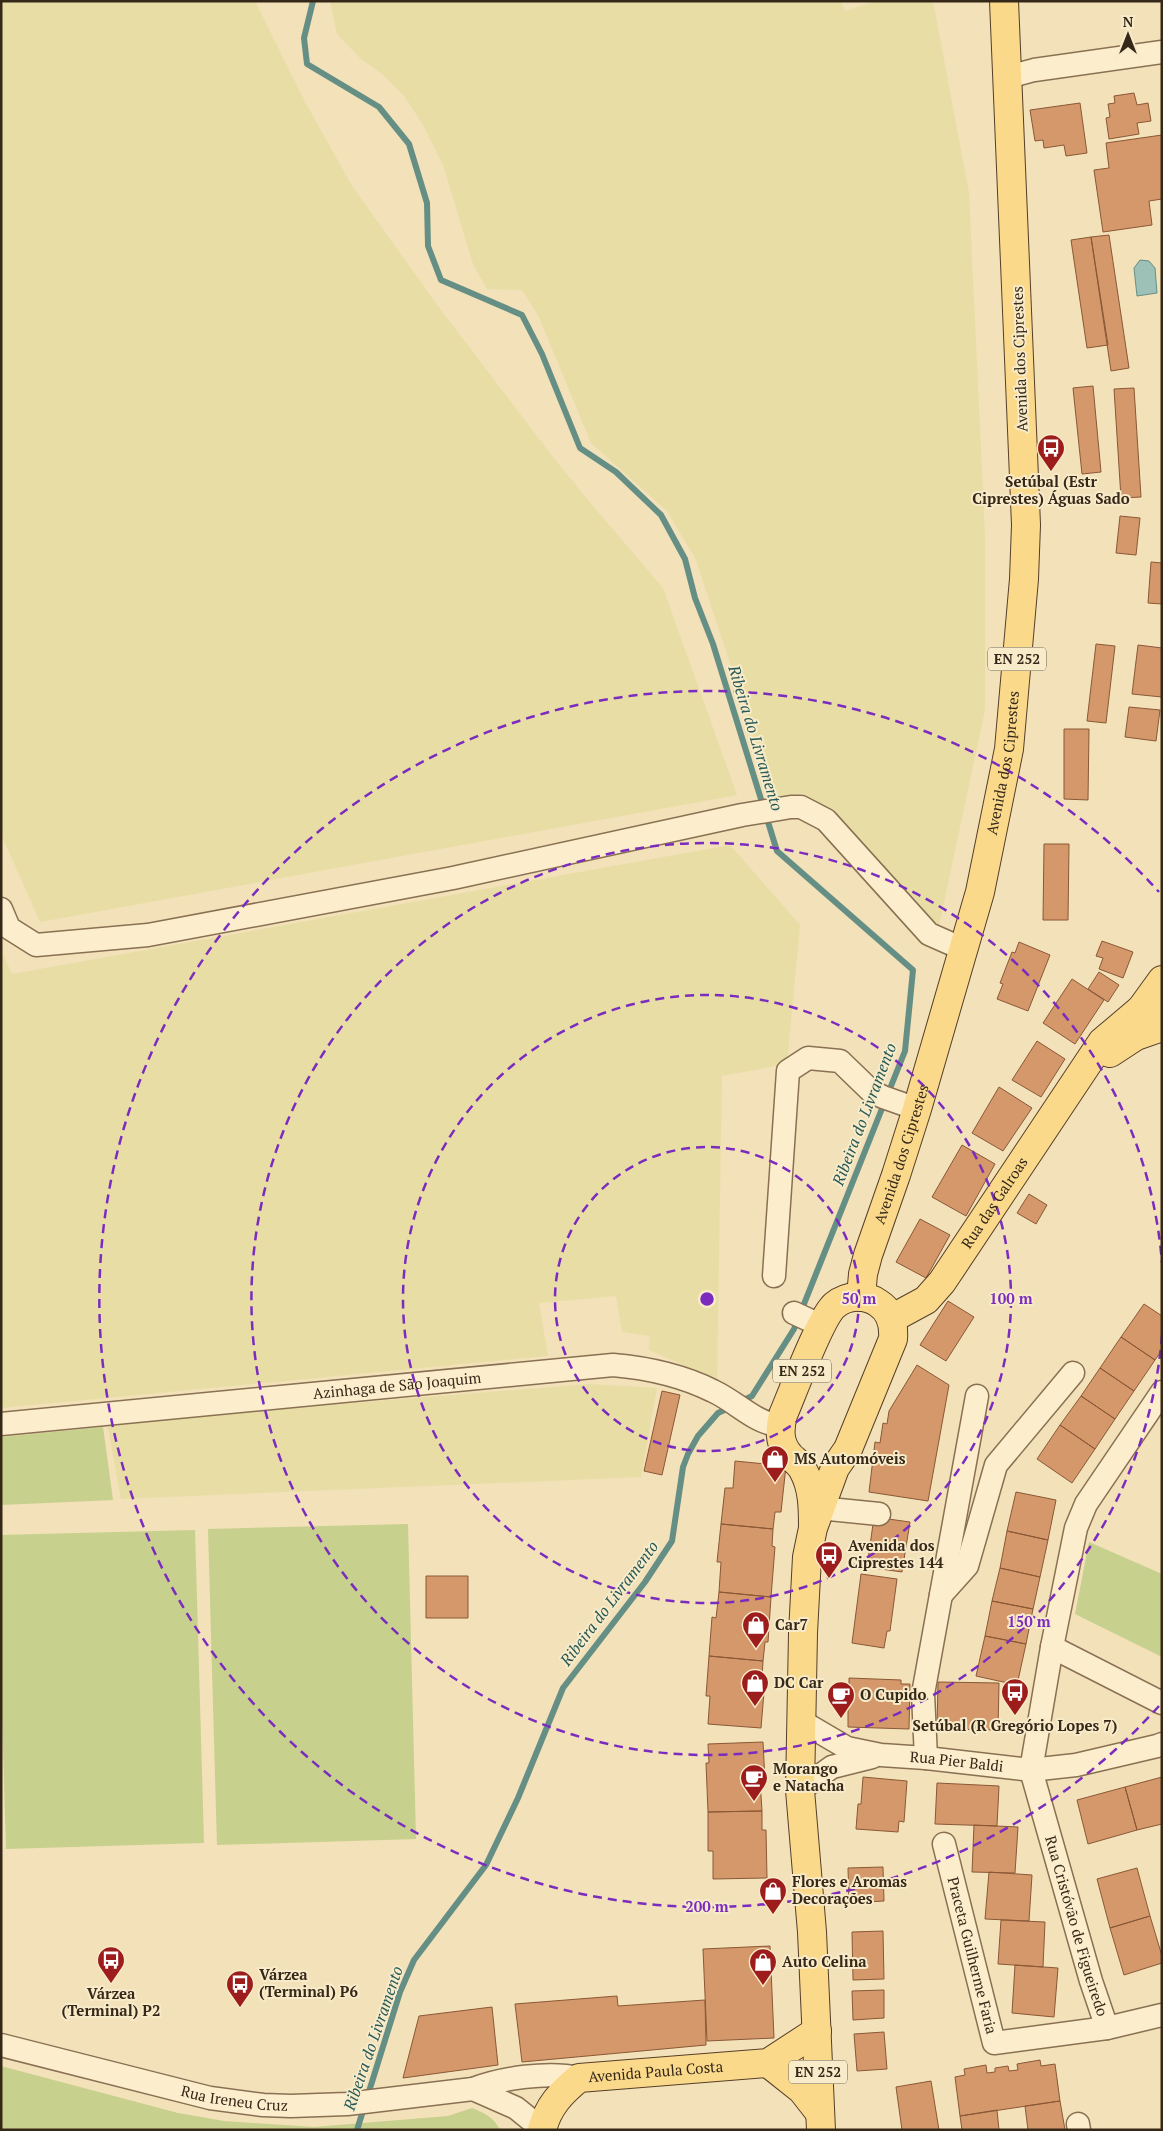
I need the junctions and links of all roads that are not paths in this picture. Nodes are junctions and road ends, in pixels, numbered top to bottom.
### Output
1 (1004, 1) edge
2 (1162, 52) edge
3 (1008, 78) junction
4 (1, 909) edge
5 (963, 948) junction
6 (1162, 980) edge
7 (1151, 1006) edge
8 (1162, 1027) edge
9 (1084, 1071) junction
10 (901, 1103) junction
11 (774, 1276) dead end
12 (861, 1296) junction
13 (891, 1319) junction
14 (1073, 1373) dead end
15 (1162, 1392) edge
16 (978, 1396) dead end
17 (1, 1424) edge
18 (780, 1426) junction
19 (842, 1456) junction
20 (798, 1462) junction
21 (879, 1514) dead end
22 (816, 1518) junction
23 (941, 1595) junction
24 (1052, 1646) junction
25 (1162, 1703) edge
26 (802, 1722) junction
27 (1162, 1744) edge
28 (881, 1755) junction
29 (926, 1758) junction
30 (1031, 1770) junction
31 (800, 1790) junction
32 (944, 1844) dead end
33 (1162, 2015) edge
34 (1106, 2028) junction
35 (817, 2031) junction
36 (1, 2045) edge
37 (768, 2063) junction
38 (579, 2078) junction
39 (473, 2089) junction
40 (821, 2121) edge
41 (542, 2129) edge

1 - 3 main road, Avenida dos Ciprestes / EN 252
2 - 3 street
3 - 5 main road, Avenida dos Ciprestes / EN 252
4 - 5 street
5 - 10 main road, Avenida dos Ciprestes / EN 252
6 - 7 main road, Rua das Galroas
7 - 9 main road, Rua das Galroas
8 - 9 main road, Rua das Galroas
9 - 13 main road, Rua das Galroas
10 - 11 street
10 - 12 main road, Avenida dos Ciprestes / EN 252
12 - 13 main road
12 - 18 main road, EN 252
13 - 19 main road, EN 252
14 - 23 street
15 - 24 street
16 - 23 street
17 - 18 street, Azinhaga de São Joaquim
18 - 20 main road, EN 252
19 - 20 main road
19 - 22 main road, EN 252
20 - 22 main road, EN 252
21 - 22 street
22 - 26 main road, EN 252
23 - 29 street
24 - 25 street
24 - 30 street
26 - 28 street, Rua Pier Baldi
26 - 31 main road, EN 252
27 - 30 street, Rua Pier Baldi
28 - 29 street, Rua Pier Baldi
28 - 31 street, Rua Pier Baldi
29 - 30 street, Rua Pier Baldi
30 - 34 street, Rua Cristóvão de Figueiredo
31 - 35 main road, EN 252
32 - 34 street, Praceta Guilherme Faria
33 - 34 street, Rua Cristóvão de Figueiredo
35 - 37 main road
35 - 40 main road, EN 252
36 - 39 street, Rua Ireneu Cruz
37 - 38 main road, Avenida Paula Costa
37 - 40 main road
38 - 39 street, Rua Ireneu Cruz
38 - 41 main road, Avenida Paula Costa
39 - 41 street

